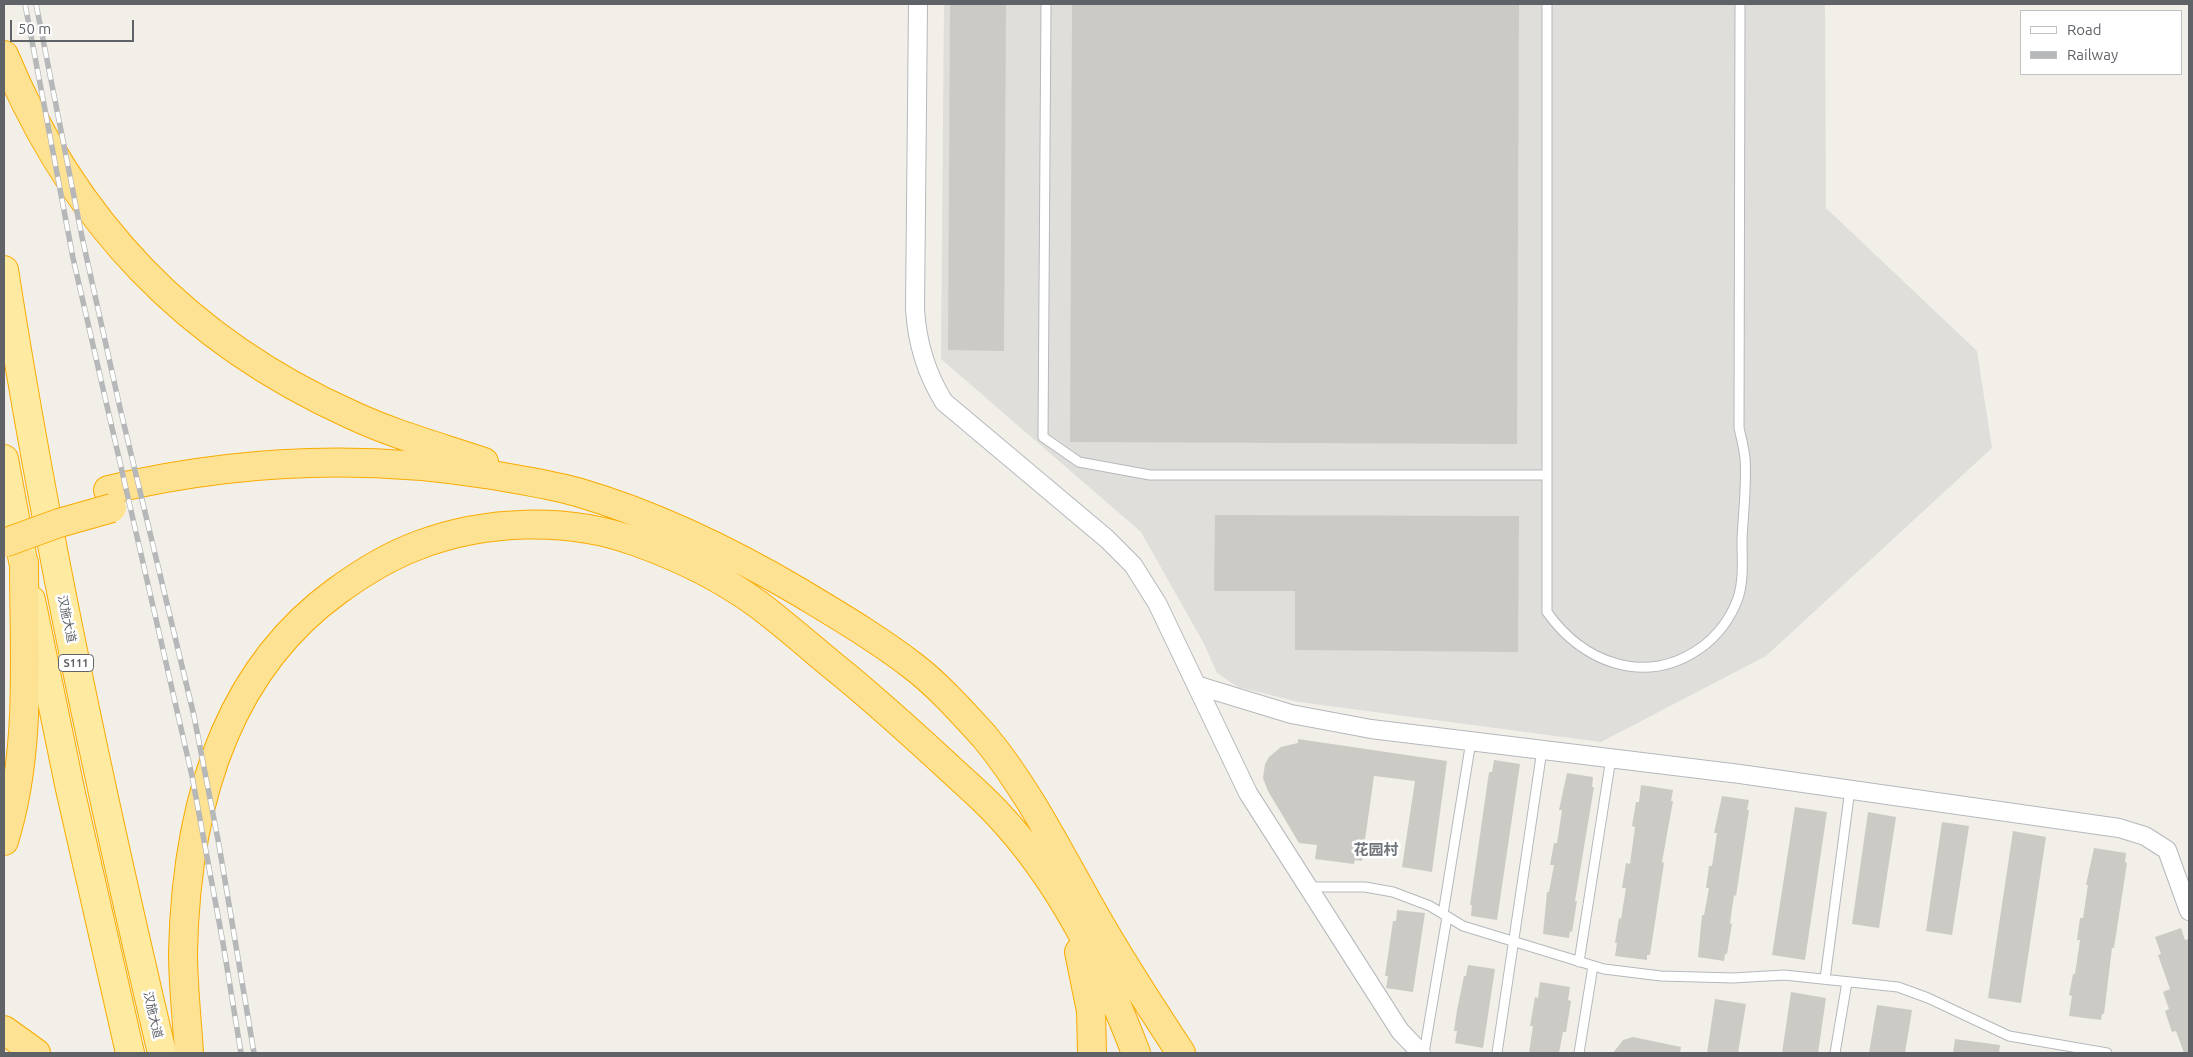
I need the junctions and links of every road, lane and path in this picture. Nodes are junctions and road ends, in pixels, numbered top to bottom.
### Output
1 (918, 4) edge
2 (1046, 4) edge
3 (1547, 4) edge
4 (1740, 4) edge
5 (4, 55) edge
6 (4, 270) edge
7 (4, 459) edge
8 (1547, 475) junction
9 (573, 491) junction
10 (110, 499) junction
11 (4, 523) edge
12 (633, 540) junction
13 (4, 543) edge
14 (24, 563) junction
15 (1196, 685) junction
16 (1471, 741) junction
17 (1542, 750) junction
18 (1611, 758) junction
19 (1850, 789) junction
20 (4, 841) edge
21 (1308, 887) junction
22 (1056, 890) junction
23 (2189, 911) edge
24 (1445, 915) junction
25 (1514, 942) junction
26 (1120, 960) junction
27 (1579, 962) junction
28 (1593, 966) junction
29 (1825, 980) junction
30 (1847, 982) junction
31 (4, 1030) edge
32 (36, 1053) edge
33 (130, 1053) edge
34 (162, 1053) edge
35 (189, 1053) edge
36 (1092, 1053) edge
37 (1136, 1053) edge
38 (1153, 1053) edge
39 (1181, 1053) edge
40 (1422, 1053) edge
41 (1497, 1053) edge
42 (1579, 1053) edge
43 (1836, 1053) edge
44 (2107, 1053) edge

1 - 15 street
2 - 8 lane
3 - 8 lane
4 - 8 lane
5 - 9 highway
6 - 34 highway, 汉施大道 / S111
7 - 14 highway, S111
9 - 10 highway
9 - 26 highway
10 - 11 highway
10 - 12 highway
10 - 13 highway, bridge
12 - 22 highway
12 - 35 highway
14 - 20 highway
14 - 33 highway, S111
15 - 16 street
15 - 21 street
16 - 17 street
16 - 24 lane
17 - 18 street
17 - 25 lane
18 - 19 street
18 - 27 lane
19 - 23 street
19 - 29 lane
21 - 24 lane
21 - 40 street
22 - 36 highway
22 - 37 highway
24 - 25 lane
24 - 40 lane
25 - 27 lane
25 - 41 lane
26 - 38 highway
26 - 39 highway
27 - 28 lane
28 - 29 lane
28 - 42 lane
29 - 30 lane
30 - 43 lane
30 - 44 lane
31 - 32 highway

